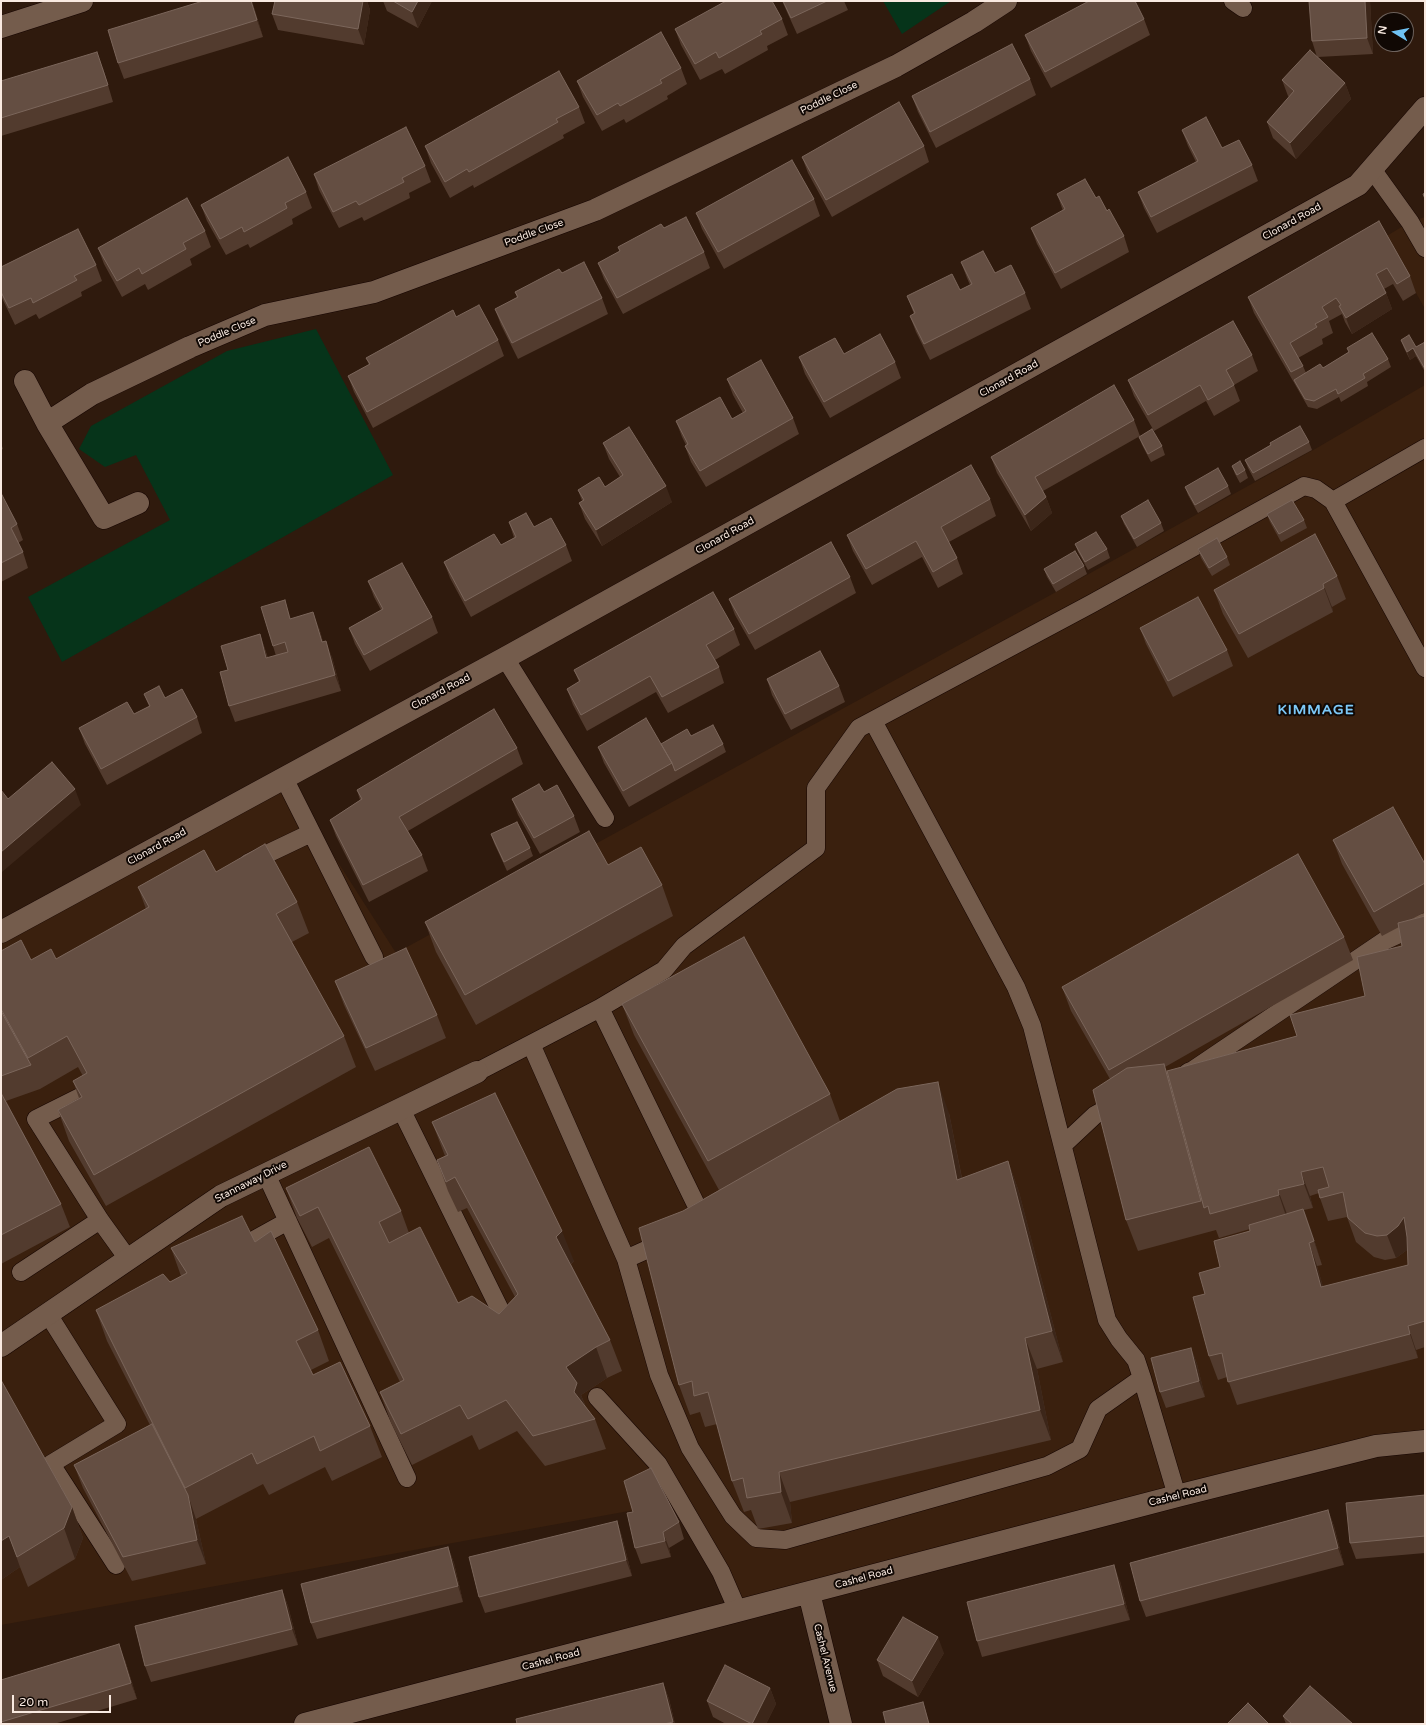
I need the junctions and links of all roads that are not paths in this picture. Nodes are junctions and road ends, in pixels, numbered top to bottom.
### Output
1 (82, 1) edge
2 (1006, 1) edge
3 (1, 27) edge
4 (1425, 108) edge
5 (1372, 169) junction
6 (1425, 248) edge
7 (25, 381) dead end
8 (47, 423) junction
9 (1425, 448) edge
10 (1333, 501) junction
11 (138, 504) dead end
12 (504, 658) junction
13 (1425, 668) edge
14 (873, 721) junction
15 (284, 778) junction
16 (605, 818) dead end
17 (311, 833) junction
18 (234, 870) edge
19 (1425, 922) edge
20 (1, 932) edge
21 (374, 957) dead end
22 (600, 1008) junction
23 (531, 1044) junction
24 (477, 1072) joint
25 (1171, 1078) edge
26 (1134, 1092) edge
27 (80, 1097) edge
28 (401, 1108) junction
29 (1063, 1145) junction
30 (266, 1174) junction
31 (100, 1220) junction
32 (288, 1221) junction
33 (128, 1259) junction
34 (218, 1259) edge
35 (626, 1259) junction
36 (21, 1272) dead end
37 (48, 1314) junction
38 (510, 1330) edge
39 (1, 1346) edge
40 (1142, 1378) junction
41 (597, 1398) dead end
42 (1425, 1441) edge
43 (407, 1478) dead end
44 (1177, 1496) junction
45 (116, 1565) edge
46 (809, 1593) junction
47 (738, 1611) junction
48 (306, 1724) edge
49 (841, 1724) edge

1 - 3 street
2 - 8 street, Poddle Close
4 - 5 street, Clonard Road
5 - 6 lane
5 - 12 street, Clonard Road
7 - 8 street
8 - 11 street
9 - 10 lane
10 - 13 lane
10 - 14 lane
12 - 15 street, Clonard Road
12 - 16 lane
14 - 22 lane
14 - 29 lane
15 - 17 lane
15 - 20 street, Clonard Road
17 - 18 lane
17 - 21 lane
19 - 25 lane
22 - 23 lane
22 - 35 lane
23 - 24 lane
23 - 35 lane
24 - 28 street, Stannaway Drive
26 - 29 lane
27 - 31 lane
28 - 30 street, Stannaway Drive
28 - 38 lane
29 - 40 lane
30 - 32 lane
30 - 33 street, Stannaway Drive
31 - 33 lane
31 - 36 lane
32 - 34 lane
32 - 43 lane
33 - 37 street, Stannaway Drive
35 - 40 lane
37 - 39 street, Stannaway Drive
37 - 45 lane
40 - 44 lane
41 - 47 lane
42 - 44 street, Cashel Road
44 - 46 street, Cashel Road
46 - 47 street, Cashel Road
46 - 49 street, Cashel Avenue
47 - 48 street, Cashel Road

